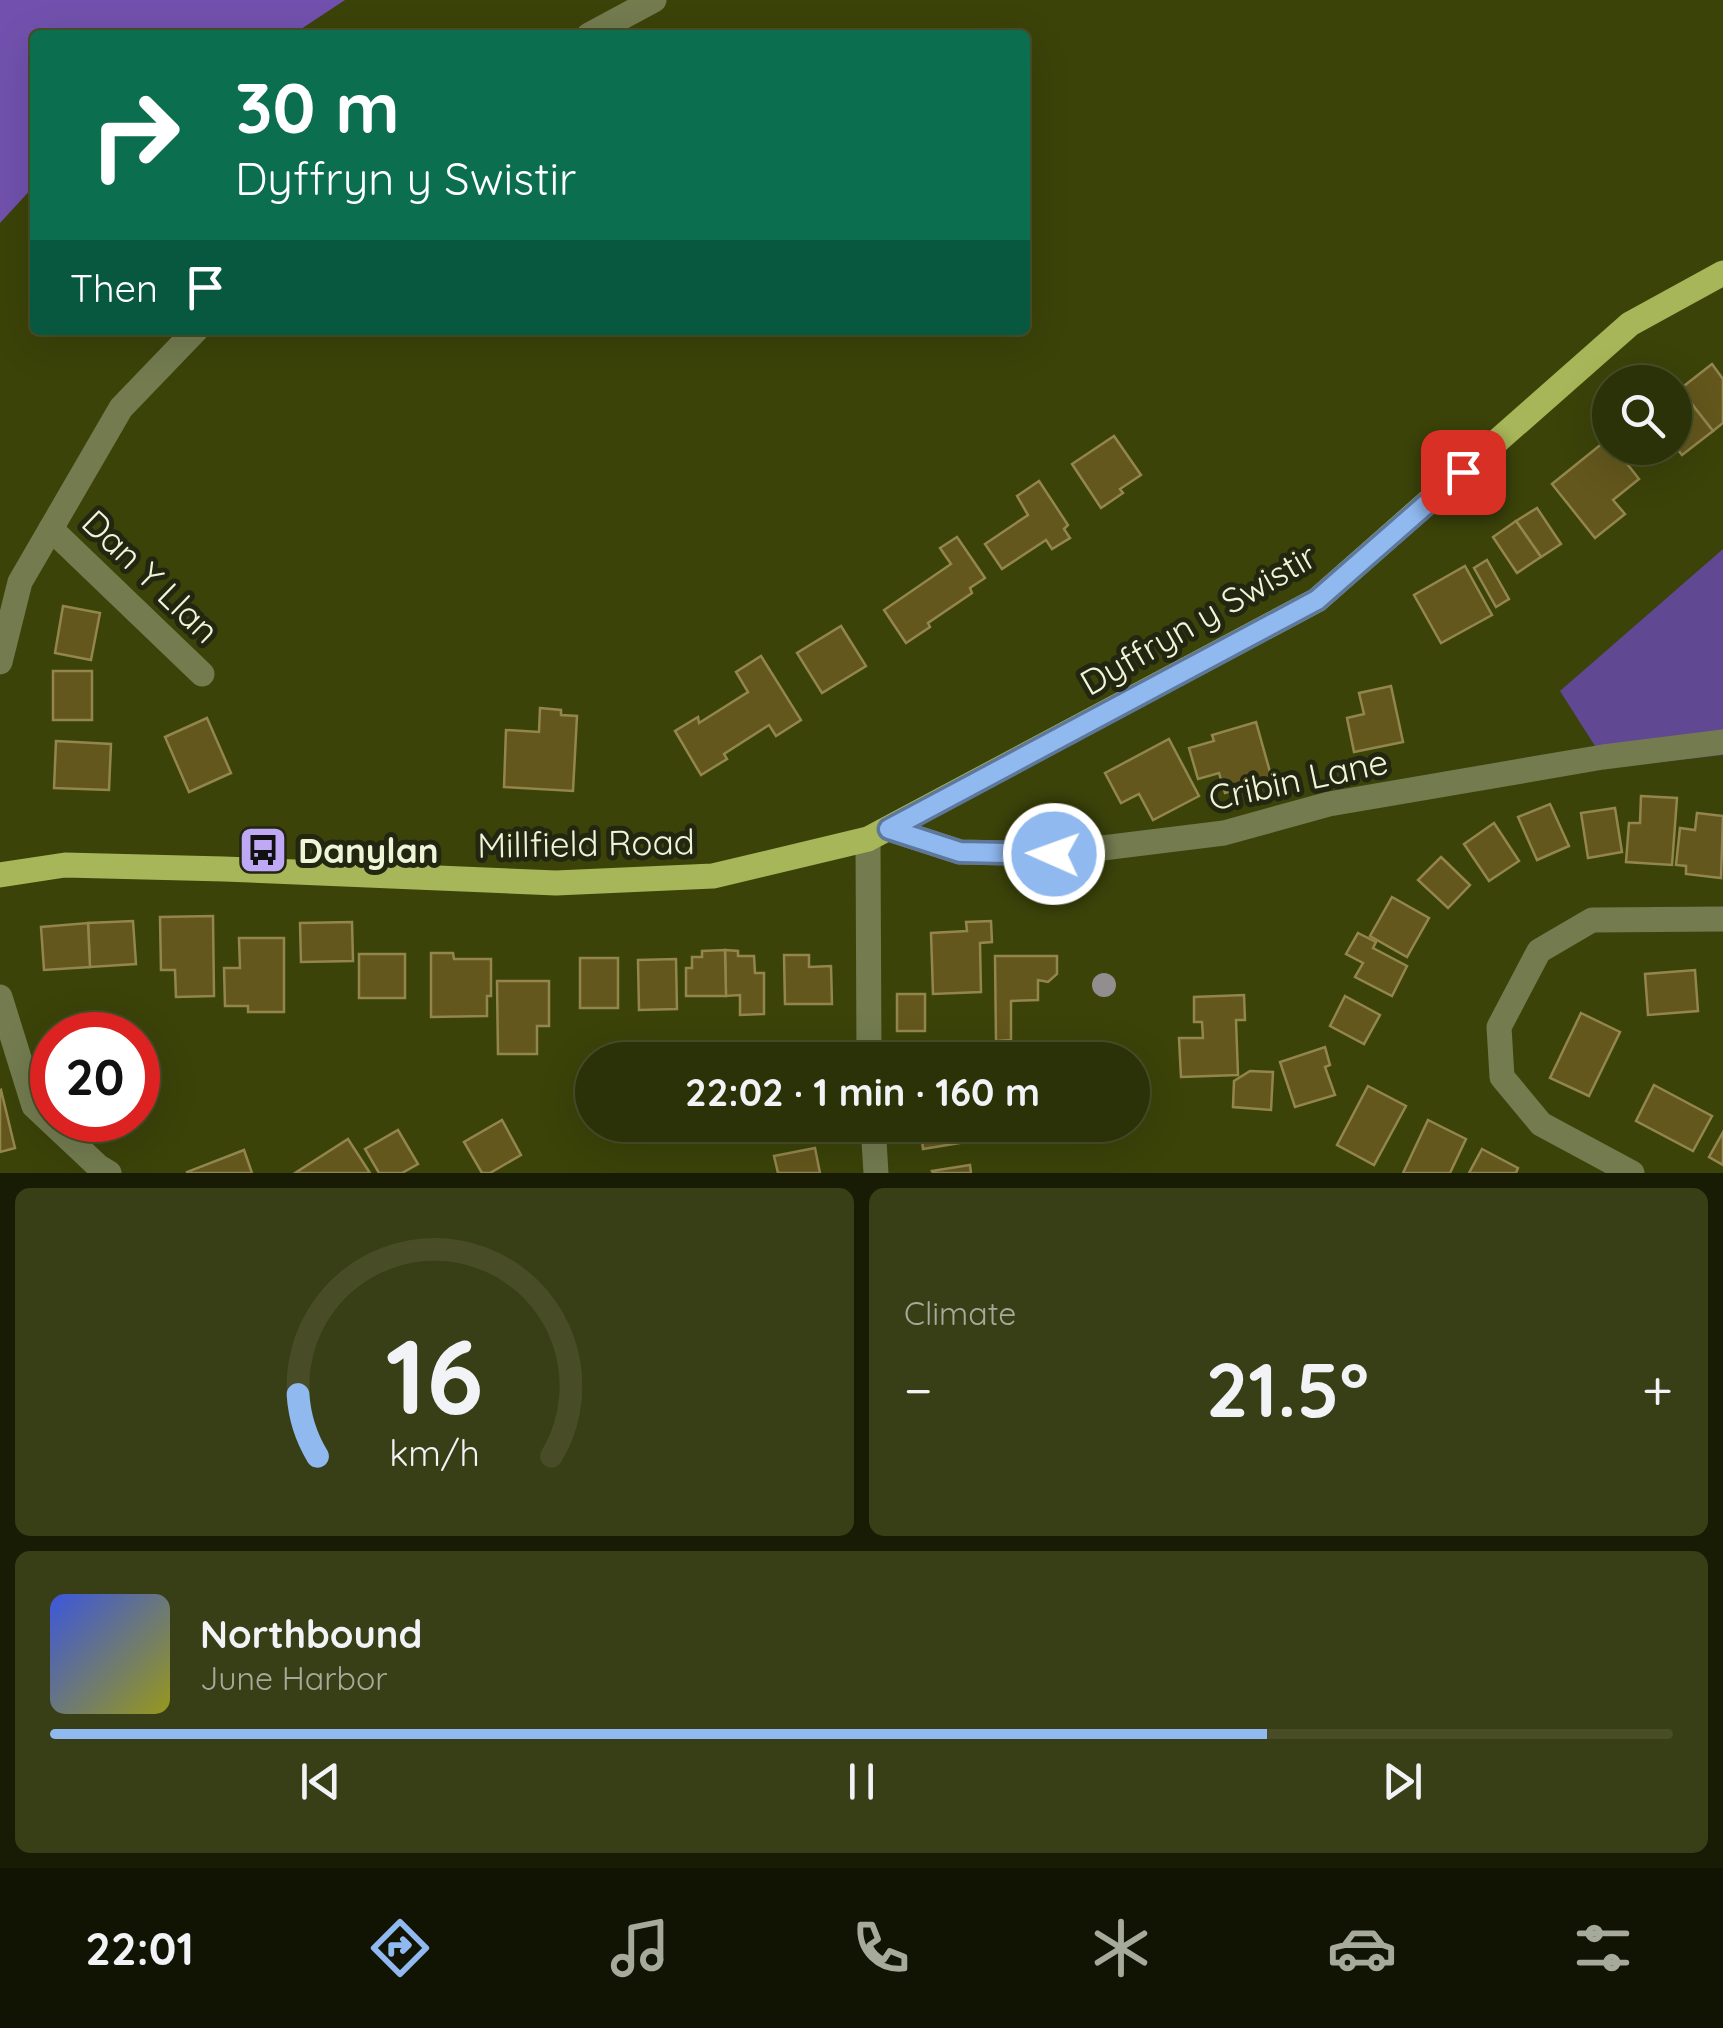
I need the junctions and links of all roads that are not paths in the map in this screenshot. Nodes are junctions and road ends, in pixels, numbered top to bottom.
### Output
1 (654, 0) edge
2 (601, 30) edge
3 (1723, 272) edge
4 (191, 335) edge
5 (51, 529) junction
6 (0, 662) edge
7 (202, 674) dead end
8 (1723, 742) edge
9 (879, 834) junction
10 (0, 875) edge
11 (1723, 919) edge
12 (0, 997) edge
13 (871, 1042) edge
14 (874, 1142) edge
15 (108, 1173) edge
16 (876, 1173) edge
17 (1632, 1173) edge

1 - 2 street
3 - 9 main road, Dyffryn y Swistir
4 - 5 street, Dan Y Llan
5 - 6 street, Dan Y Llan
5 - 7 street, Dan Y Llan
8 - 9 street, Cribin Lane
9 - 10 main road, Millfield Road
9 - 13 street
11 - 17 street
12 - 15 street
14 - 16 street

